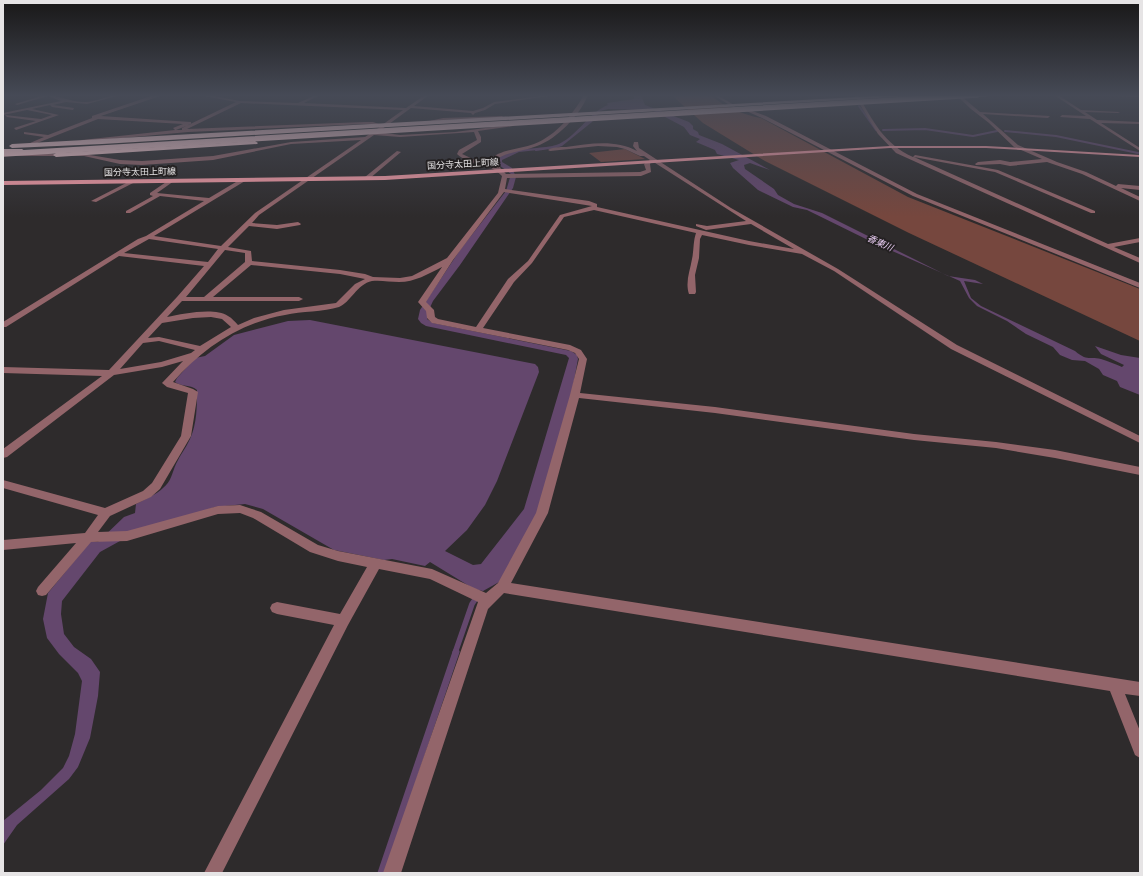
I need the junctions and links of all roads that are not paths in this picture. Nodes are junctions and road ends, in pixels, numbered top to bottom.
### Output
1 (46, 136) edge
2 (131, 136) edge
3 (168, 136) edge
4 (206, 136) edge
5 (265, 136) edge
6 (293, 136) edge
7 (318, 136) edge
8 (368, 136) edge
9 (368, 136) edge
10 (478, 136) edge
11 (550, 136) edge
12 (799, 136) edge
13 (883, 136) edge
14 (1005, 136) edge
15 (1119, 136) edge
16 (365, 138) junction
17 (82, 141) junction
18 (636, 143) dead end
19 (3, 146) edge
20 (25, 146) junction
21 (890, 147) junction
22 (1023, 149) junction
23 (550, 150) dead end
24 (825, 150) junction
25 (1140, 150) edge
26 (399, 152) dead end
27 (898, 152) junction
28 (3, 153) edge
29 (56, 155) junction
30 (1140, 156) edge
31 (653, 160) junction
32 (1048, 160) junction
33 (493, 166) junction
34 (966, 166) junction
35 (505, 174) junction
36 (367, 178) junction
37 (309, 179) junction
38 (243, 180) junction
39 (134, 181) junction
40 (171, 181) junction
41 (3, 183) edge
42 (1110, 185) junction
43 (1140, 188) edge
44 (504, 190) junction
45 (158, 195) junction
46 (1140, 199) edge
47 (210, 200) junction
48 (94, 201) dead end
49 (594, 208) junction
50 (128, 212) dead end
51 (1093, 212) dead end
52 (752, 222) junction
53 (665, 223) junction
54 (247, 224) junction
55 (298, 224) dead end
56 (700, 232) junction
57 (148, 237) junction
58 (1140, 240) edge
59 (1107, 246) junction
60 (223, 248) junction
61 (805, 252) junction
62 (118, 254) junction
63 (450, 259) junction
64 (1140, 260) edge
65 (249, 262) junction
66 (210, 264) junction
67 (372, 279) junction
68 (1140, 286) edge
69 (692, 292) dead end
70 (180, 299) junction
71 (206, 299) junction
72 (299, 299) dead end
73 (160, 321) junction
74 (3, 325) edge
75 (237, 328) junction
76 (478, 330) junction
77 (142, 341) junction
78 (201, 349) junction
79 (194, 355) junction
80 (3, 370) edge
81 (111, 373) junction
82 (575, 395) junction
83 (1140, 440) edge
84 (3, 454) edge
85 (1140, 471) edge
86 (3, 484) edge
87 (106, 513) junction
88 (88, 537) junction
89 (3, 544) edge
90 (375, 564) junction
91 (502, 587) junction
92 (42, 591) dead end
93 (481, 597) junction
94 (277, 608) dead end
95 (343, 621) junction
96 (1114, 684) junction
97 (1140, 689) edge
98 (1140, 750) edge
99 (213, 873) edge
100 (392, 873) edge

1 - 20 street
2 - 17 street
3 - 17 highway
4 - 20 highway
5 - 28 highway
6 - 28 highway, bridge
7 - 28 highway
8 - 29 highway, bridge
9 - 16 street
10 - 33 street
11 - 33 street
12 - 24 street
13 - 21 street
14 - 22 street
15 - 25 street
16 - 29 street
16 - 37 street
17 - 20 highway
18 - 31 street
19 - 20 highway
21 - 22 main road, 国分寺太田上町線
21 - 24 main road, 国分寺太田上町線
21 - 27 street
22 - 30 main road, 国分寺太田上町線
22 - 32 street
23 - 31 street
24 - 31 main road, 国分寺太田上町線
24 - 68 street
26 - 36 street
27 - 34 street
27 - 59 street
28 - 29 street
31 - 35 main road, 国分寺太田上町線
31 - 35 street
31 - 52 street
32 - 34 street
32 - 42 street
33 - 35 street
34 - 51 street
35 - 36 main road, 国分寺太田上町線
35 - 44 street
36 - 37 main road, 国分寺太田上町線
37 - 38 main road, 国分寺太田上町線
37 - 54 street
38 - 40 main road, 国分寺太田上町線
38 - 47 street
39 - 40 main road, 国分寺太田上町線
39 - 41 main road, 国分寺太田上町線
39 - 48 street
40 - 45 street
42 - 43 street
42 - 46 street
44 - 49 street
44 - 63 street
45 - 47 street
45 - 50 street
47 - 57 street
49 - 53 street
49 - 76 street
52 - 53 street
52 - 61 street
53 - 56 street
54 - 55 street
54 - 60 street
56 - 61 street
56 - 69 street
57 - 60 street
57 - 62 street
58 - 59 street
59 - 64 street
60 - 65 street
60 - 66 street
61 - 83 street
62 - 66 street
62 - 74 street
63 - 67 street
63 - 76 street
65 - 67 street
65 - 71 street
66 - 70 street
67 - 75 street
70 - 71 street
70 - 73 street
71 - 72 street
73 - 75 street
73 - 77 street
75 - 78 street
76 - 82 street
77 - 78 street
77 - 81 street
78 - 79 street
79 - 81 street
79 - 87 street
80 - 81 street
81 - 84 street
82 - 85 street
82 - 91 street
86 - 87 street
87 - 88 street
88 - 89 street
88 - 90 street
88 - 92 street
90 - 93 street
90 - 95 street
91 - 93 street
91 - 96 street
93 - 100 street
94 - 95 street
95 - 99 street
96 - 97 street
96 - 98 street

